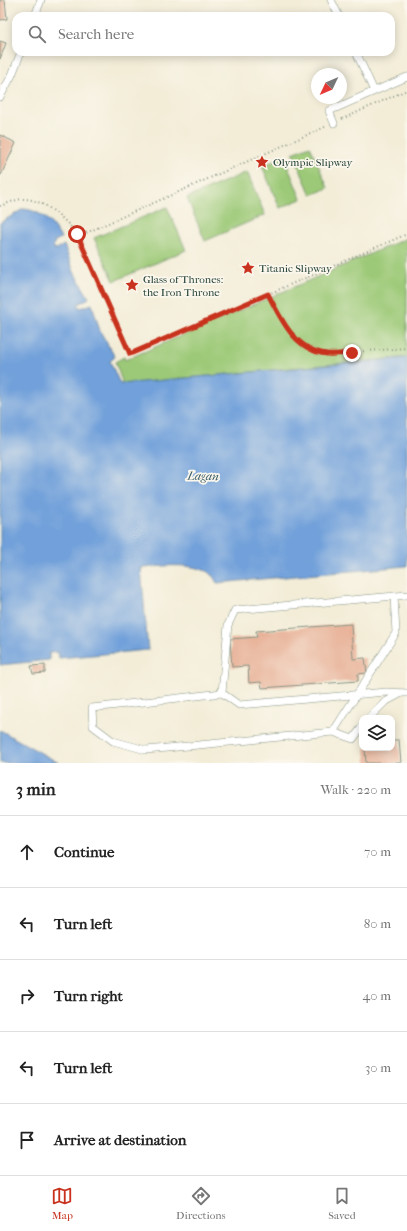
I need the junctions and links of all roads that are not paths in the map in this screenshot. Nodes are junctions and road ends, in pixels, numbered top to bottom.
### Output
1 (41, 0) edge
2 (331, 0) edge
3 (36, 12) edge
4 (337, 12) edge
5 (19, 56) edge
6 (358, 56) edge
7 (407, 77) edge
8 (374, 91) junction
9 (0, 97) edge
10 (334, 123) road end
11 (407, 595) edge
12 (394, 596) junction
13 (222, 693) junction
14 (405, 693) edge
15 (355, 695) junction
16 (373, 715) edge
17 (359, 731) edge
18 (333, 732) junction

1 - 3 lane
2 - 4 lane
5 - 9 lane
6 - 8 lane
7 - 8 lane
8 - 10 lane
11 - 12 lane
12 - 13 lane
12 - 15 lane
13 - 15 lane
13 - 18 lane
14 - 15 lane
14 - 16 lane
15 - 18 lane
17 - 18 lane

